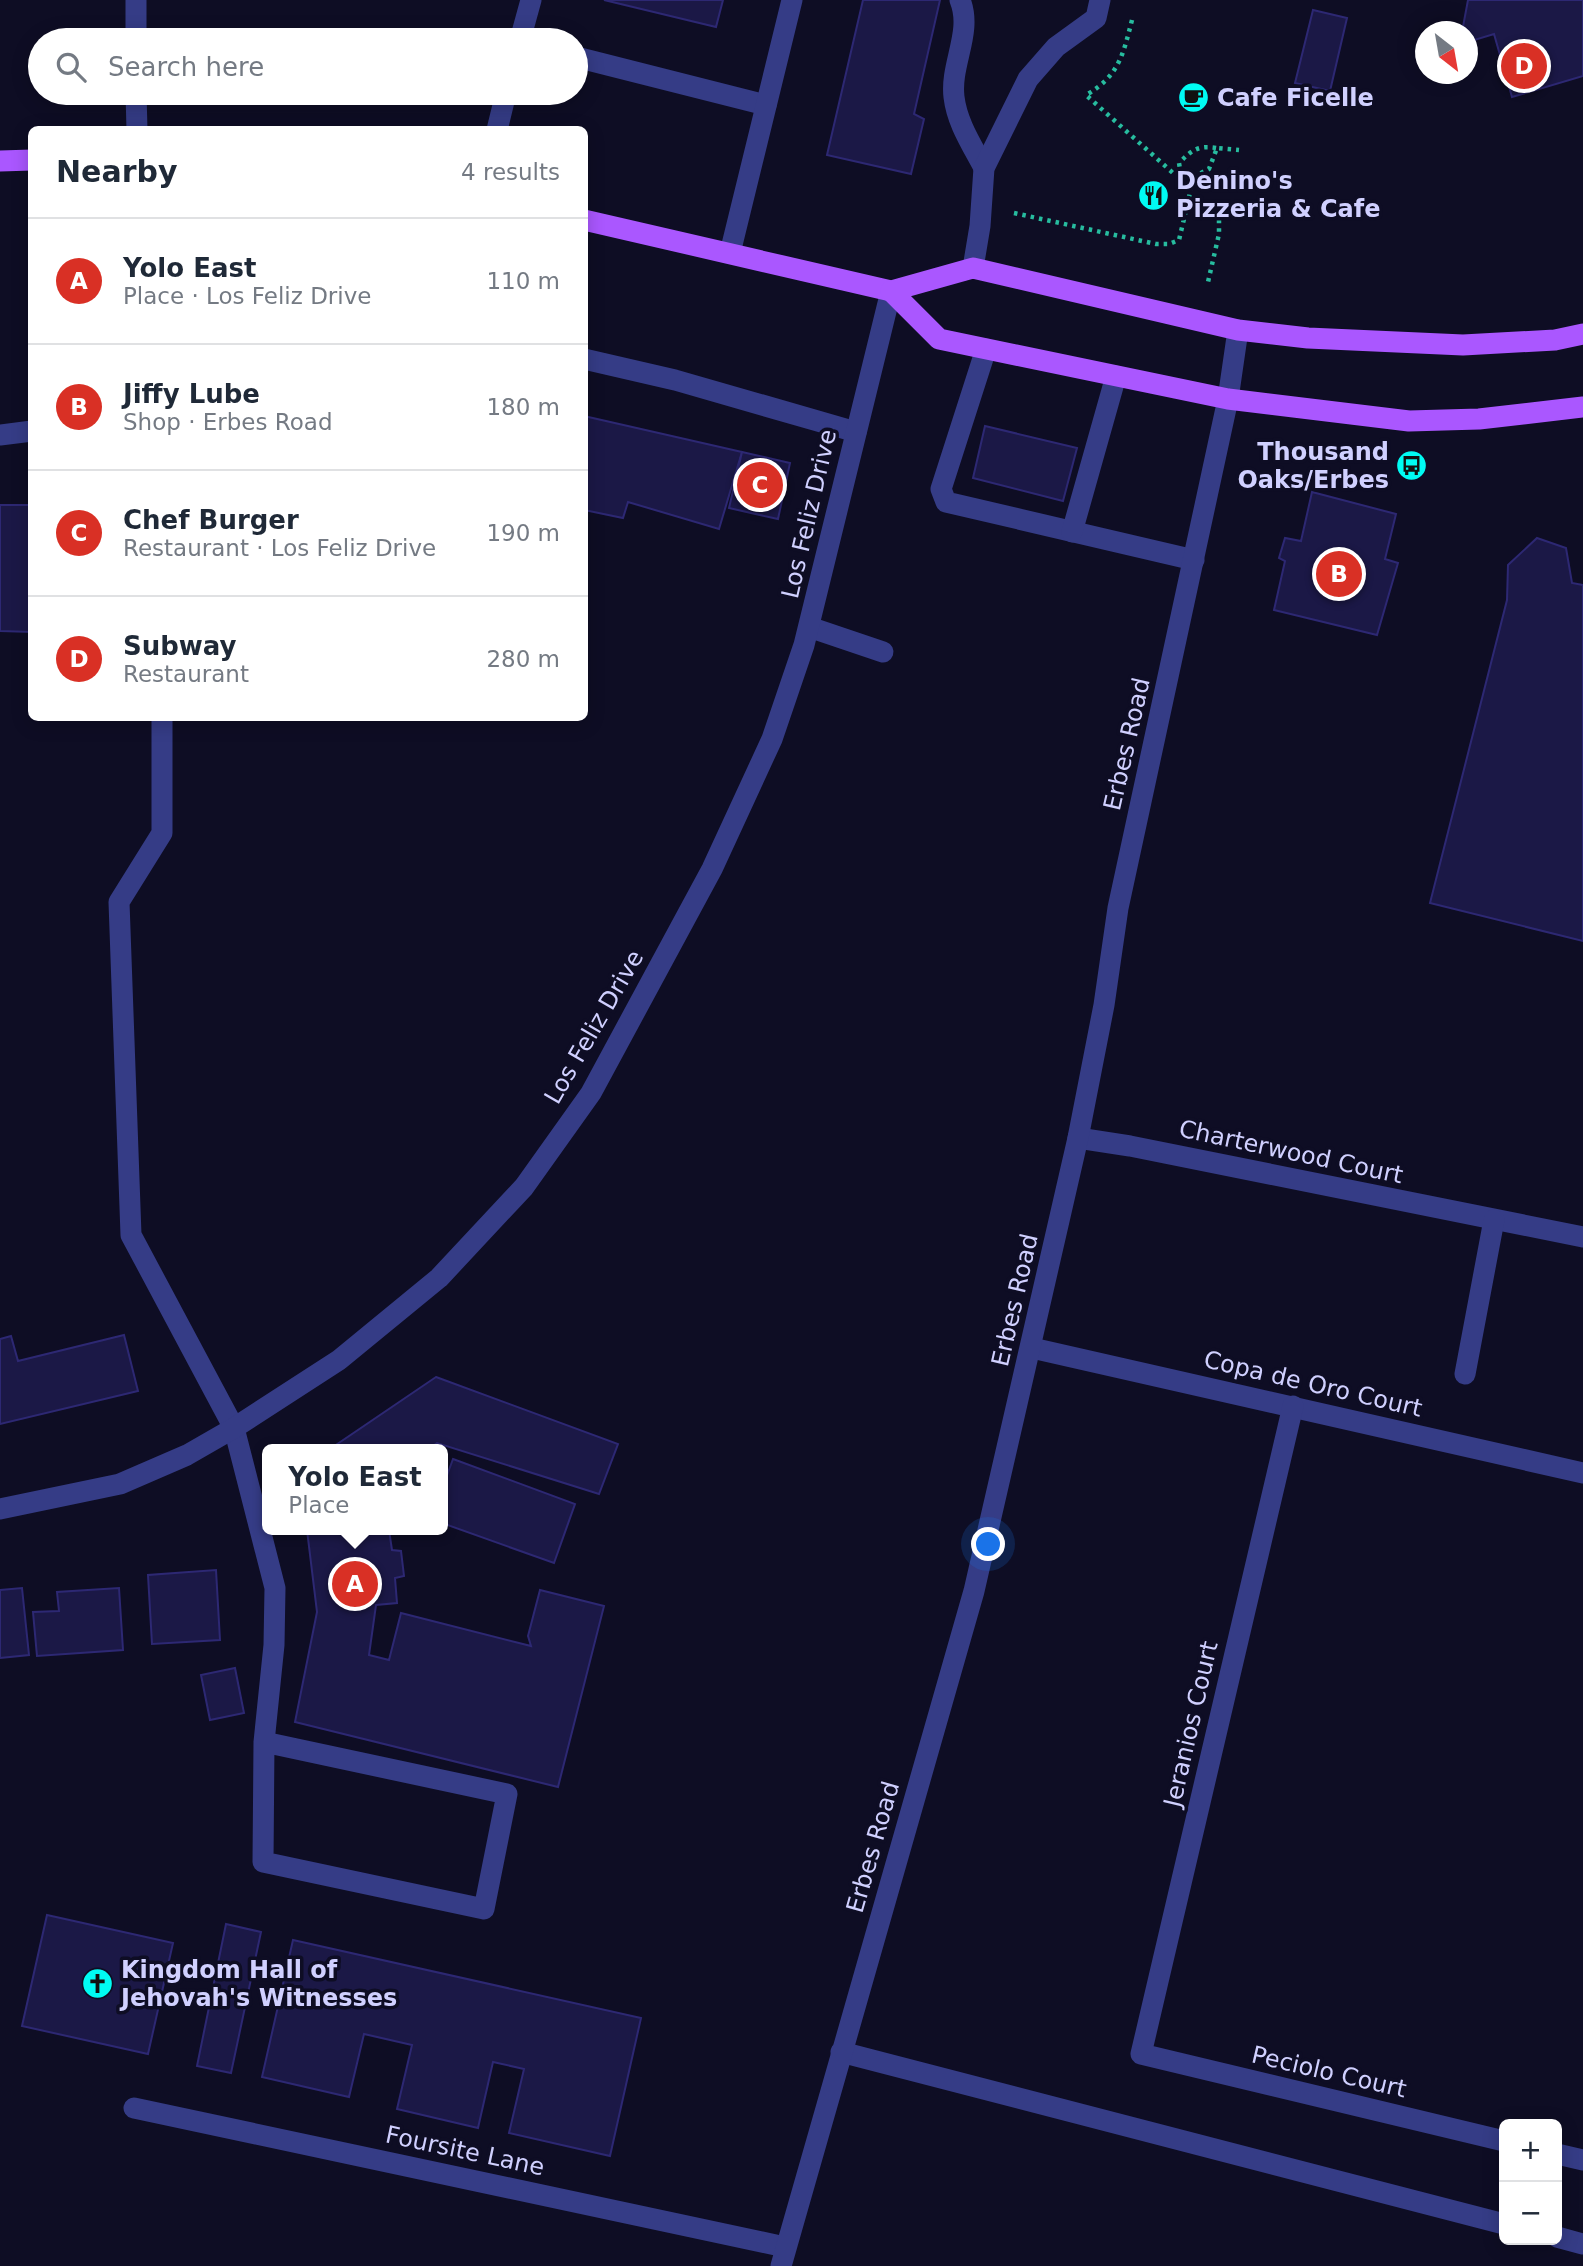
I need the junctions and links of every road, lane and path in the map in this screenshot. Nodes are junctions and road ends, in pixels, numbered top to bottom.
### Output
1 (136, 0) edge
2 (531, 0) edge
3 (792, 0) edge
4 (960, 0) edge
5 (1100, 0) edge
6 (1132, 20) dead end
7 (136, 28) edge
8 (523, 28) edge
9 (588, 60) edge
10 (136, 105) edge
11 (503, 105) edge
12 (766, 105) junction
13 (137, 126) edge
14 (498, 126) edge
15 (1217, 148) junction
16 (1239, 150) dead end
17 (0, 160) edge
18 (28, 160) edge
19 (984, 168) junction
20 (1181, 175) junction
21 (1193, 177) junction
22 (1188, 202) junction
23 (1014, 213) dead end
24 (588, 221) edge
25 (730, 253) junction
26 (973, 268) junction
27 (1208, 282) dead end
28 (891, 291) junction
29 (1238, 330) junction
30 (1583, 334) edge
31 (986, 349) junction
32 (588, 360) edge
33 (1116, 376) junction
34 (1228, 399) junction
35 (1583, 407) edge
36 (28, 432) edge
37 (856, 432) junction
38 (0, 435) edge
39 (1072, 532) junction
40 (1194, 560) junction
41 (809, 627) junction
42 (883, 652) dead end
43 (162, 721) edge
44 (1078, 1138) junction
45 (1494, 1220) junction
46 (1583, 1237) edge
47 (1032, 1348) junction
48 (1465, 1374) dead end
49 (1293, 1406) junction
50 (234, 1428) junction
51 (1583, 1474) edge
52 (0, 1509) edge
53 (264, 1742) junction
54 (841, 2052) junction
55 (1141, 2054) joint
56 (134, 2108) dead end
57 (1499, 2140) edge
58 (1562, 2155) edge
59 (1583, 2160) edge
60 (1499, 2223) edge
61 (1562, 2238) edge
62 (1583, 2244) edge
63 (783, 2257) edge

1 - 7 street
2 - 8 street
3 - 12 street
4 - 19 street
5 - 19 street
6 - 20 path
9 - 12 street
10 - 13 street
11 - 14 street
12 - 25 street
15 - 16 path
15 - 20 path
15 - 21 path
17 - 18 main road
19 - 26 street
20 - 21 path
21 - 22 path
22 - 23 path
22 - 27 path
24 - 25 main road
25 - 28 main road
26 - 28 main road
26 - 29 main road
28 - 31 main road
28 - 37 street, Los Feliz Drive
29 - 30 main road
29 - 34 street, Erbes Road
31 - 33 main road
31 - 39 street
32 - 37 street
33 - 34 main road
33 - 39 street
34 - 35 main road
34 - 40 street, Erbes Road
36 - 38 street
37 - 41 street, Los Feliz Drive
39 - 40 street
40 - 44 street, Erbes Road
41 - 42 street
41 - 50 street, Los Feliz Drive
43 - 50 street
44 - 45 street, Charterwood Court
44 - 47 street, Erbes Road
45 - 46 street, Charterwood Court
45 - 48 street
47 - 49 street, Copa de Oro Court
47 - 54 street, Erbes Road
49 - 51 street, Copa de Oro Court
49 - 55 street, Jeranios Court
50 - 52 street, Los Feliz Drive
50 - 53 street
53 - 53 street
54 - 60 street
54 - 63 street, Erbes Road
55 - 57 street, Peciolo Court
56 - 63 street, Foursite Lane
58 - 59 street
61 - 62 street

